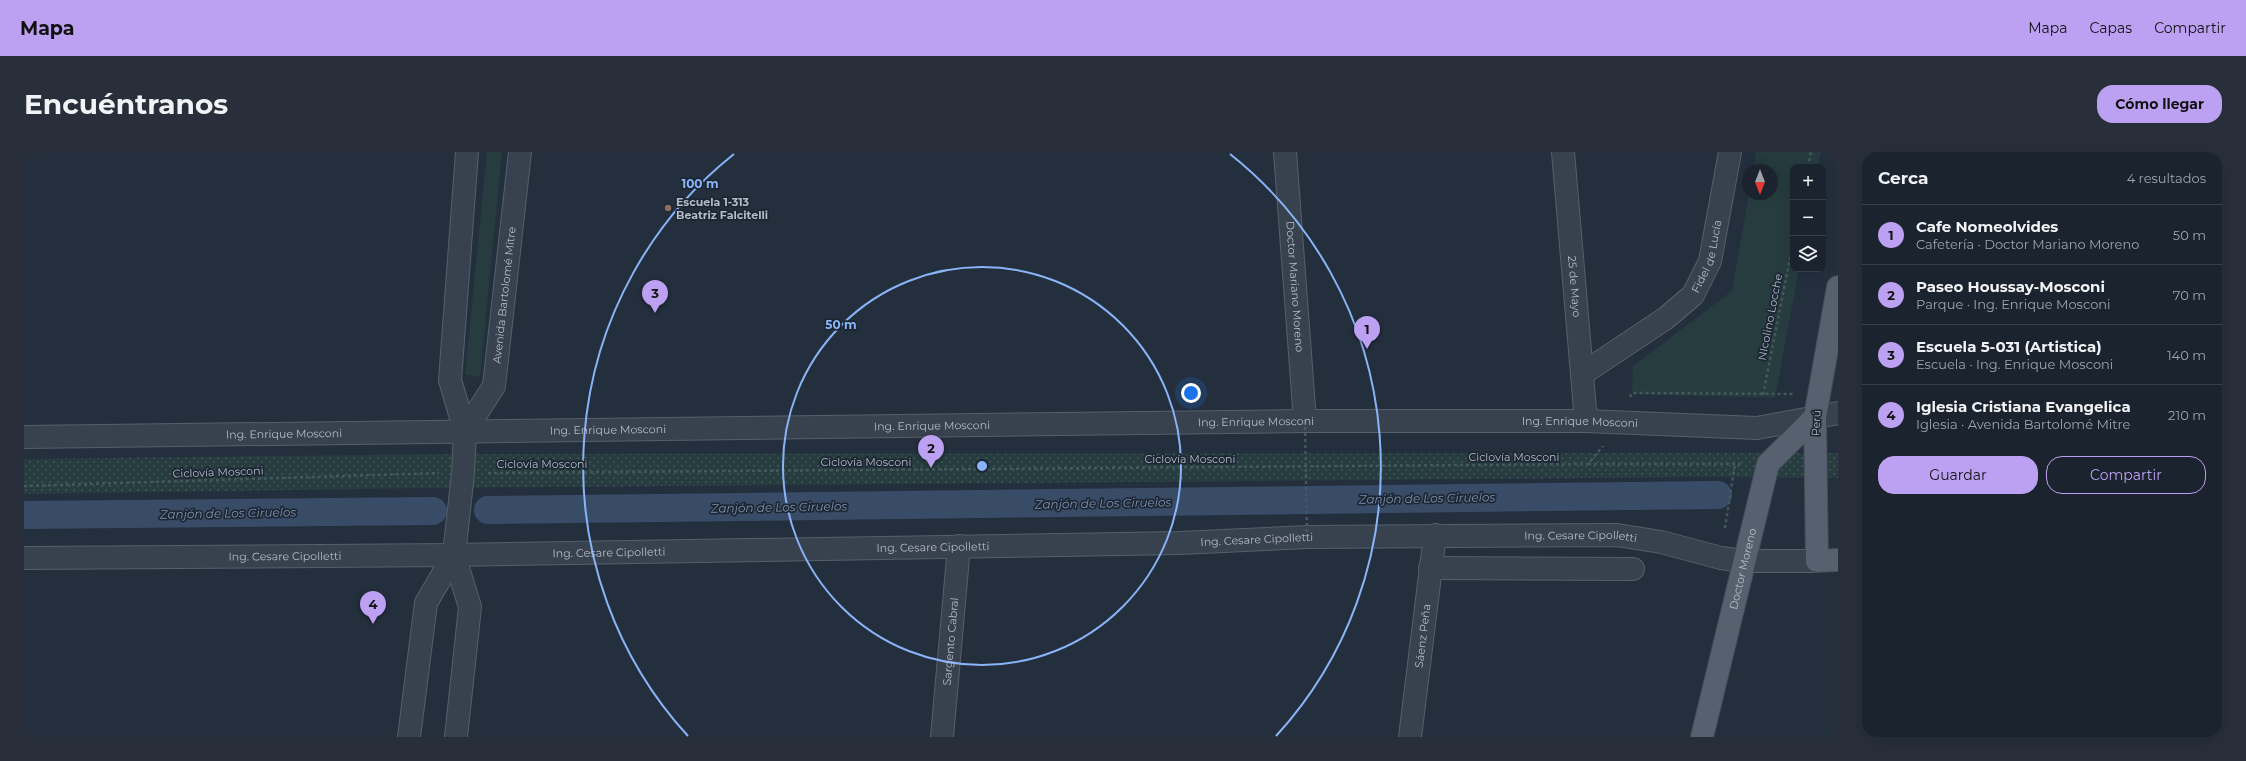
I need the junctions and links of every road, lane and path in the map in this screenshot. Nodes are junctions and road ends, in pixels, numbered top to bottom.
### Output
1 (467, 152) edge
2 (520, 152) edge
3 (1285, 152) edge
4 (1563, 152) edge
5 (1730, 152) edge
6 (1811, 152) edge
7 (1809, 164) edge
8 (1790, 258) edge
9 (1838, 288) edge
10 (1582, 374) junction
11 (1838, 413) edge
12 (1815, 418) junction
13 (1305, 421) junction
14 (1586, 421) junction
15 (1623, 421) junction
16 (465, 431) junction
17 (24, 437) edge
18 (1588, 464) junction
19 (1735, 464) junction
20 (1768, 464) junction
21 (1307, 466) junction
22 (463, 473) junction
23 (24, 486) edge
24 (1730, 495) dead end
25 (1435, 536) junction
26 (1307, 537) junction
27 (959, 546) junction
28 (454, 555) junction
29 (24, 558) edge
30 (1744, 561) junction
31 (1828, 561) edge
32 (1430, 568) junction
33 (1634, 569) dead end
34 (409, 737) edge
35 (456, 737) edge
36 (942, 737) edge
37 (1410, 737) edge
38 (1702, 737) edge

1 - 16 street
2 - 16 street, Avenida Bartolomé Mitre
3 - 13 street, Doctor Mariano Moreno
4 - 10 street, 25 de Mayo
5 - 10 street, Fidel de Lucía
6 - 7 path
8 - 15 path, NIcolino Locche
9 - 12 main road, Perú
10 - 14 street, 25 de Mayo
11 - 12 street, Ing. Enrique Mosconi
12 - 15 street, Ing. Enrique Mosconi
12 - 20 main road
12 - 31 main road, Perú
13 - 14 street, Ing. Enrique Mosconi
13 - 16 street, Ing. Enrique Mosconi
13 - 21 path, bridge
14 - 15 street, Ing. Enrique Mosconi
15 - 18 path
16 - 17 street, Ing. Enrique Mosconi
16 - 22 street
18 - 19 path, Ciclovía Mosconi
18 - 21 path, Ciclovía Mosconi
19 - 20 path, Ciclovía Mosconi
19 - 24 path
20 - 30 main road, Doctor Moreno
21 - 22 path, Ciclovía Mosconi
21 - 26 path, bridge
22 - 23 path, Ciclovía Mosconi
22 - 28 street
25 - 26 street, Ing. Cesare Cipolletti
25 - 30 street, Ing. Cesare Cipolletti
25 - 32 street, Sáenz Peña
26 - 27 street, Ing. Cesare Cipolletti
27 - 28 street, Ing. Cesare Cipolletti
27 - 36 street, Sargento Cabral
28 - 29 street, Ing. Cesare Cipolletti
28 - 34 street
28 - 35 street
30 - 31 street, Ing. Cesare Cipolletti
30 - 38 main road, Doctor Moreno
32 - 33 street
32 - 37 street, Sáenz Peña

